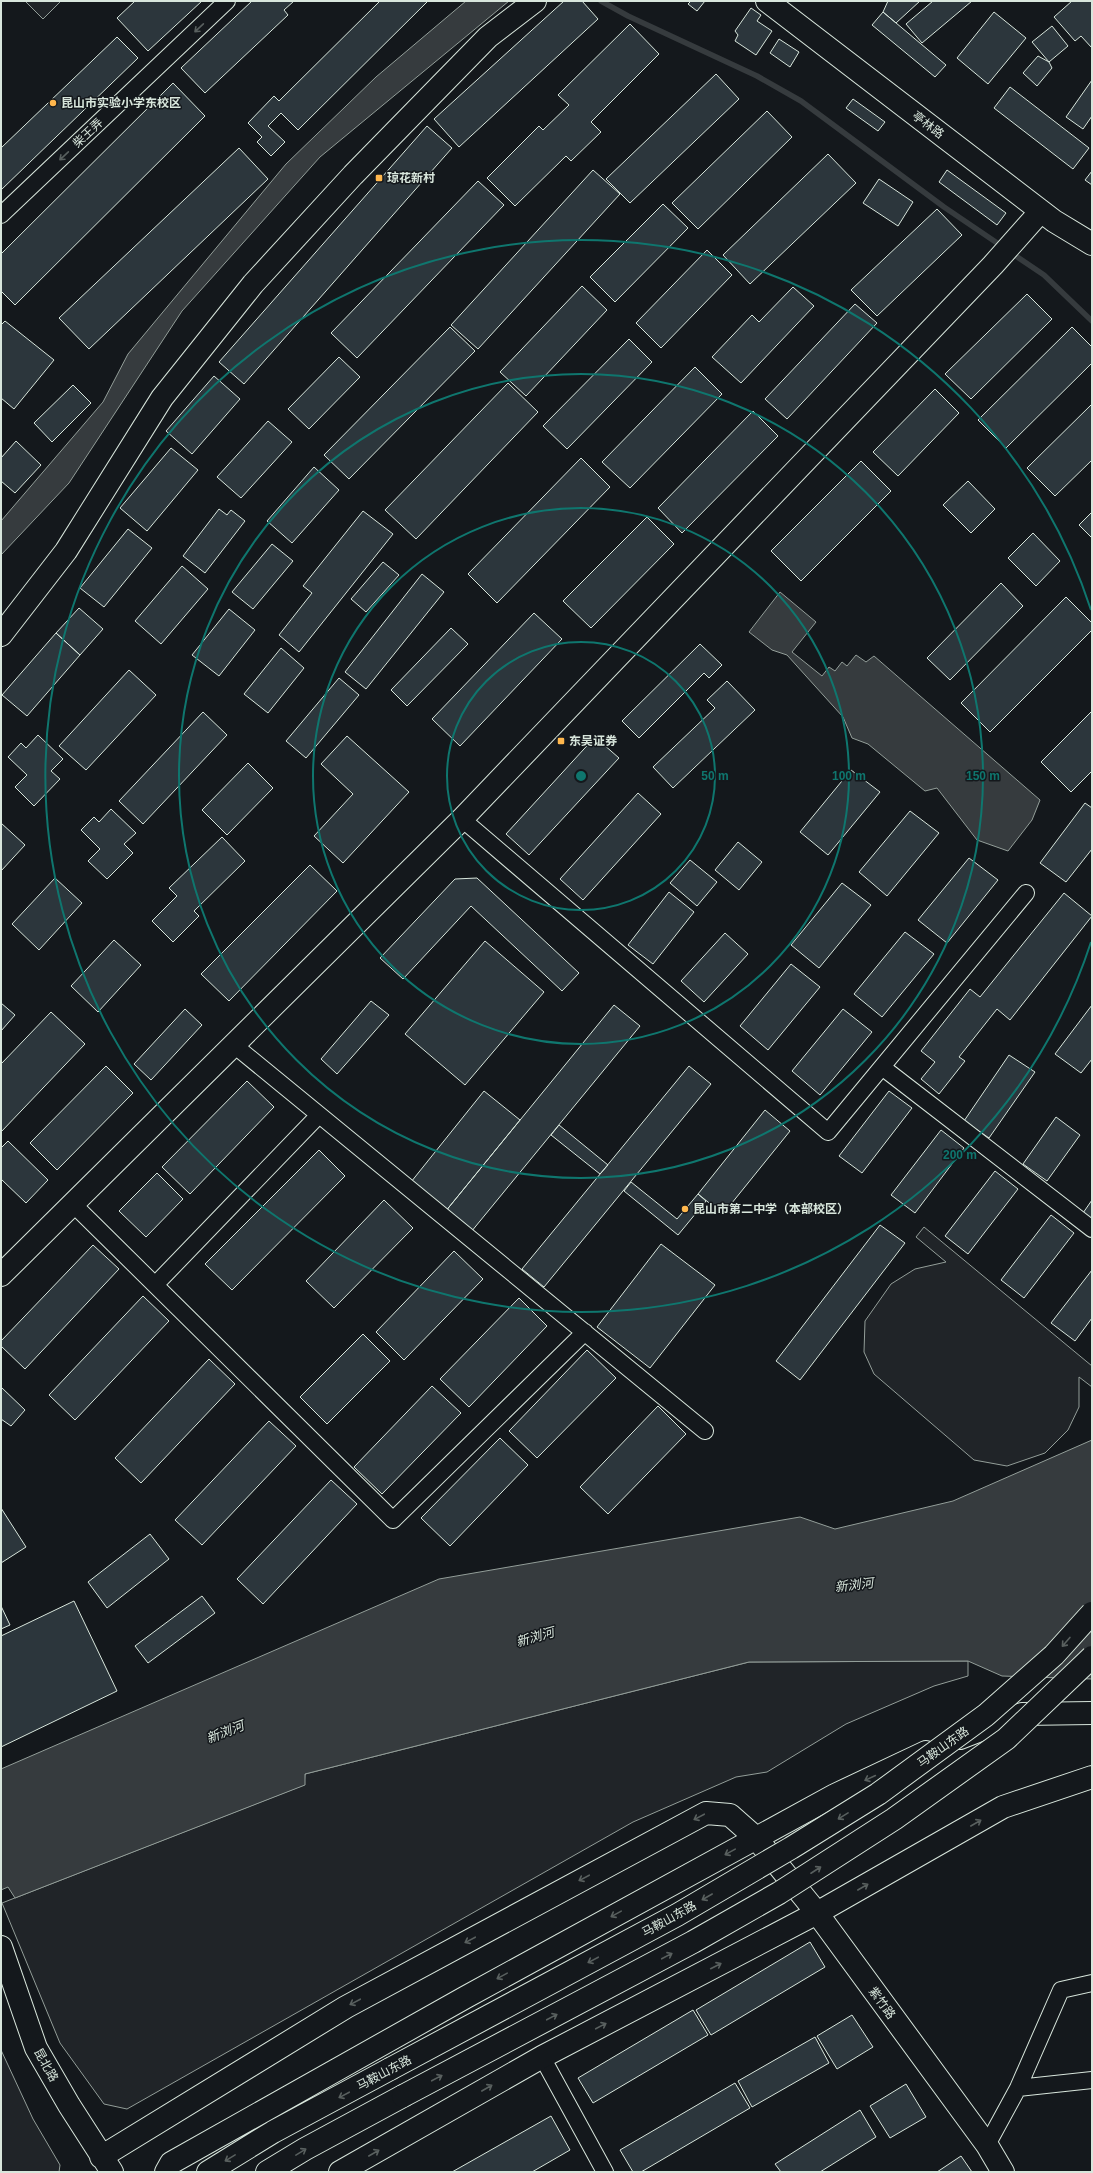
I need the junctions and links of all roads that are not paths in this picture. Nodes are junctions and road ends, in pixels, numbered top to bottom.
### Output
1 (227, 1) edge
2 (535, 1) edge
3 (768, 1) edge
4 (1041, 211) junction
5 (1, 215) edge
6 (1092, 244) edge
7 (1, 635) edge
8 (462, 819) junction
9 (1026, 893) dead end
10 (234, 1045) junction
11 (882, 1067) junction
12 (319, 1115) junction
13 (73, 1204) junction
14 (1092, 1229) edge
15 (1, 1275) edge
16 (155, 1285) junction
17 (585, 1332) junction
18 (705, 1431) dead end
19 (1092, 1613) edge
20 (1092, 1657) edge
21 (1092, 1714) edge
22 (1092, 1777) edge
23 (756, 1838) junction
24 (817, 1913) junction
25 (2, 1950) edge
26 (1092, 1984) edge
27 (542, 2057) junction
28 (1092, 2080) edge
29 (1018, 2088) junction
30 (987, 2145) junction
31 (106, 2164) edge
32 (166, 2172) edge
33 (208, 2172) edge
34 (267, 2172) edge
35 (340, 2172) edge
36 (605, 2172) edge
37 (1003, 2172) edge

1 -> 5 street, 柴王弄
2 - 7 main road
3 - 4 main road, 亭林路
4 - 6 main road, 亭林路
4 - 8 main road
8 - 10 main road
8 - 11 street
9 - 11 street
10 - 12 street
10 - 13 main road
11 - 14 street
12 - 16 street
12 - 17 street
13 - 15 main road
13 - 16 street
16 - 17 street
17 - 18 street
19 -> 33 main road, 马鞍山东路, bridge
34 -> 20 main road, bridge
21 -> 23 main road
24 -> 22 main road
23 - 24 main road, 紫竹路
23 -> 31 main road, 紫竹路
23 -> 32 main road
27 -> 24 main road
24 - 30 main road, 紫竹路
25 - 31 main road, 昆北路
26 - 29 street
35 -> 27 main road
27 - 36 street
28 - 29 street
29 - 30 street
30 - 37 main road, 紫竹路

